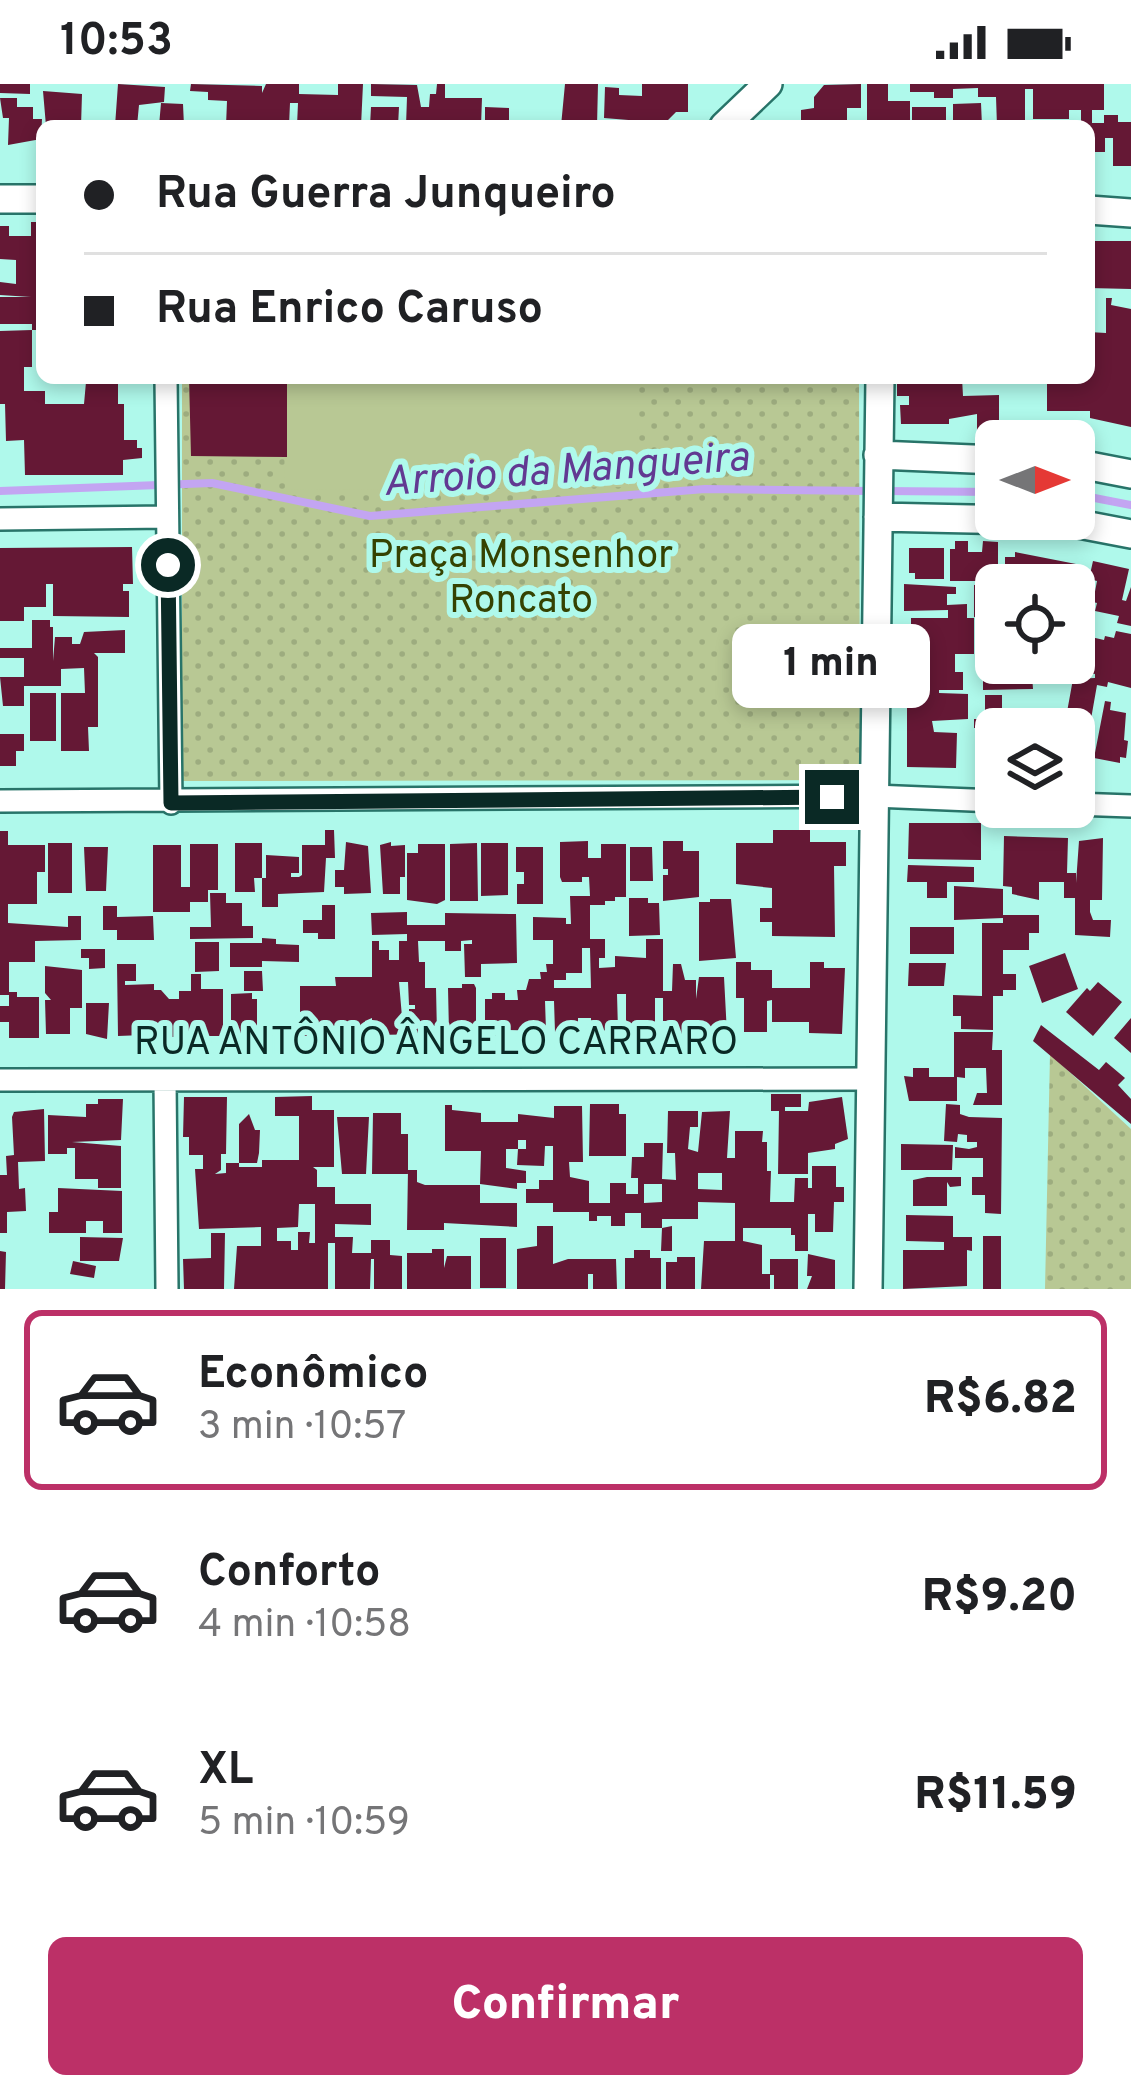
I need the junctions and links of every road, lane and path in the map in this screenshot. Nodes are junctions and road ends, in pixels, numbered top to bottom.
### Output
1 (768, 84) edge
2 (744, 116) edge
3 (36, 199) edge
4 (0, 200) edge
5 (1095, 210) edge
6 (1131, 213) edge
7 (166, 384) edge
8 (880, 384) edge
9 (975, 465) edge
10 (1095, 467) edge
11 (1131, 474) edge
12 (878, 487) junction
13 (975, 509) edge
14 (167, 517) junction
15 (0, 519) edge
16 (1095, 527) edge
17 (1131, 534) edge
18 (874, 796) junction
19 (975, 800) edge
20 (0, 801) edge
21 (171, 803) junction
22 (1095, 805) edge
23 (1131, 806) edge
24 (872, 1079) junction
25 (0, 1080) edge
26 (165, 1080) junction
27 (166, 1289) edge
28 (868, 1289) edge

1 - 2 street
3 - 4 street
5 - 6 street
7 - 14 street
8 - 12 street
9 - 12 street
10 - 11 street
12 - 13 street
12 - 18 street
14 - 15 street
14 - 21 street
16 - 17 street
18 - 19 street
18 - 21 street
18 - 24 street
20 - 21 street
22 - 23 street
24 - 26 street, RUA ANTÔNIO ÂNGELO CARRARO
24 - 28 street
25 - 26 street, RUA ANTÔNIO ÂNGELO CARRARO
26 - 27 street

